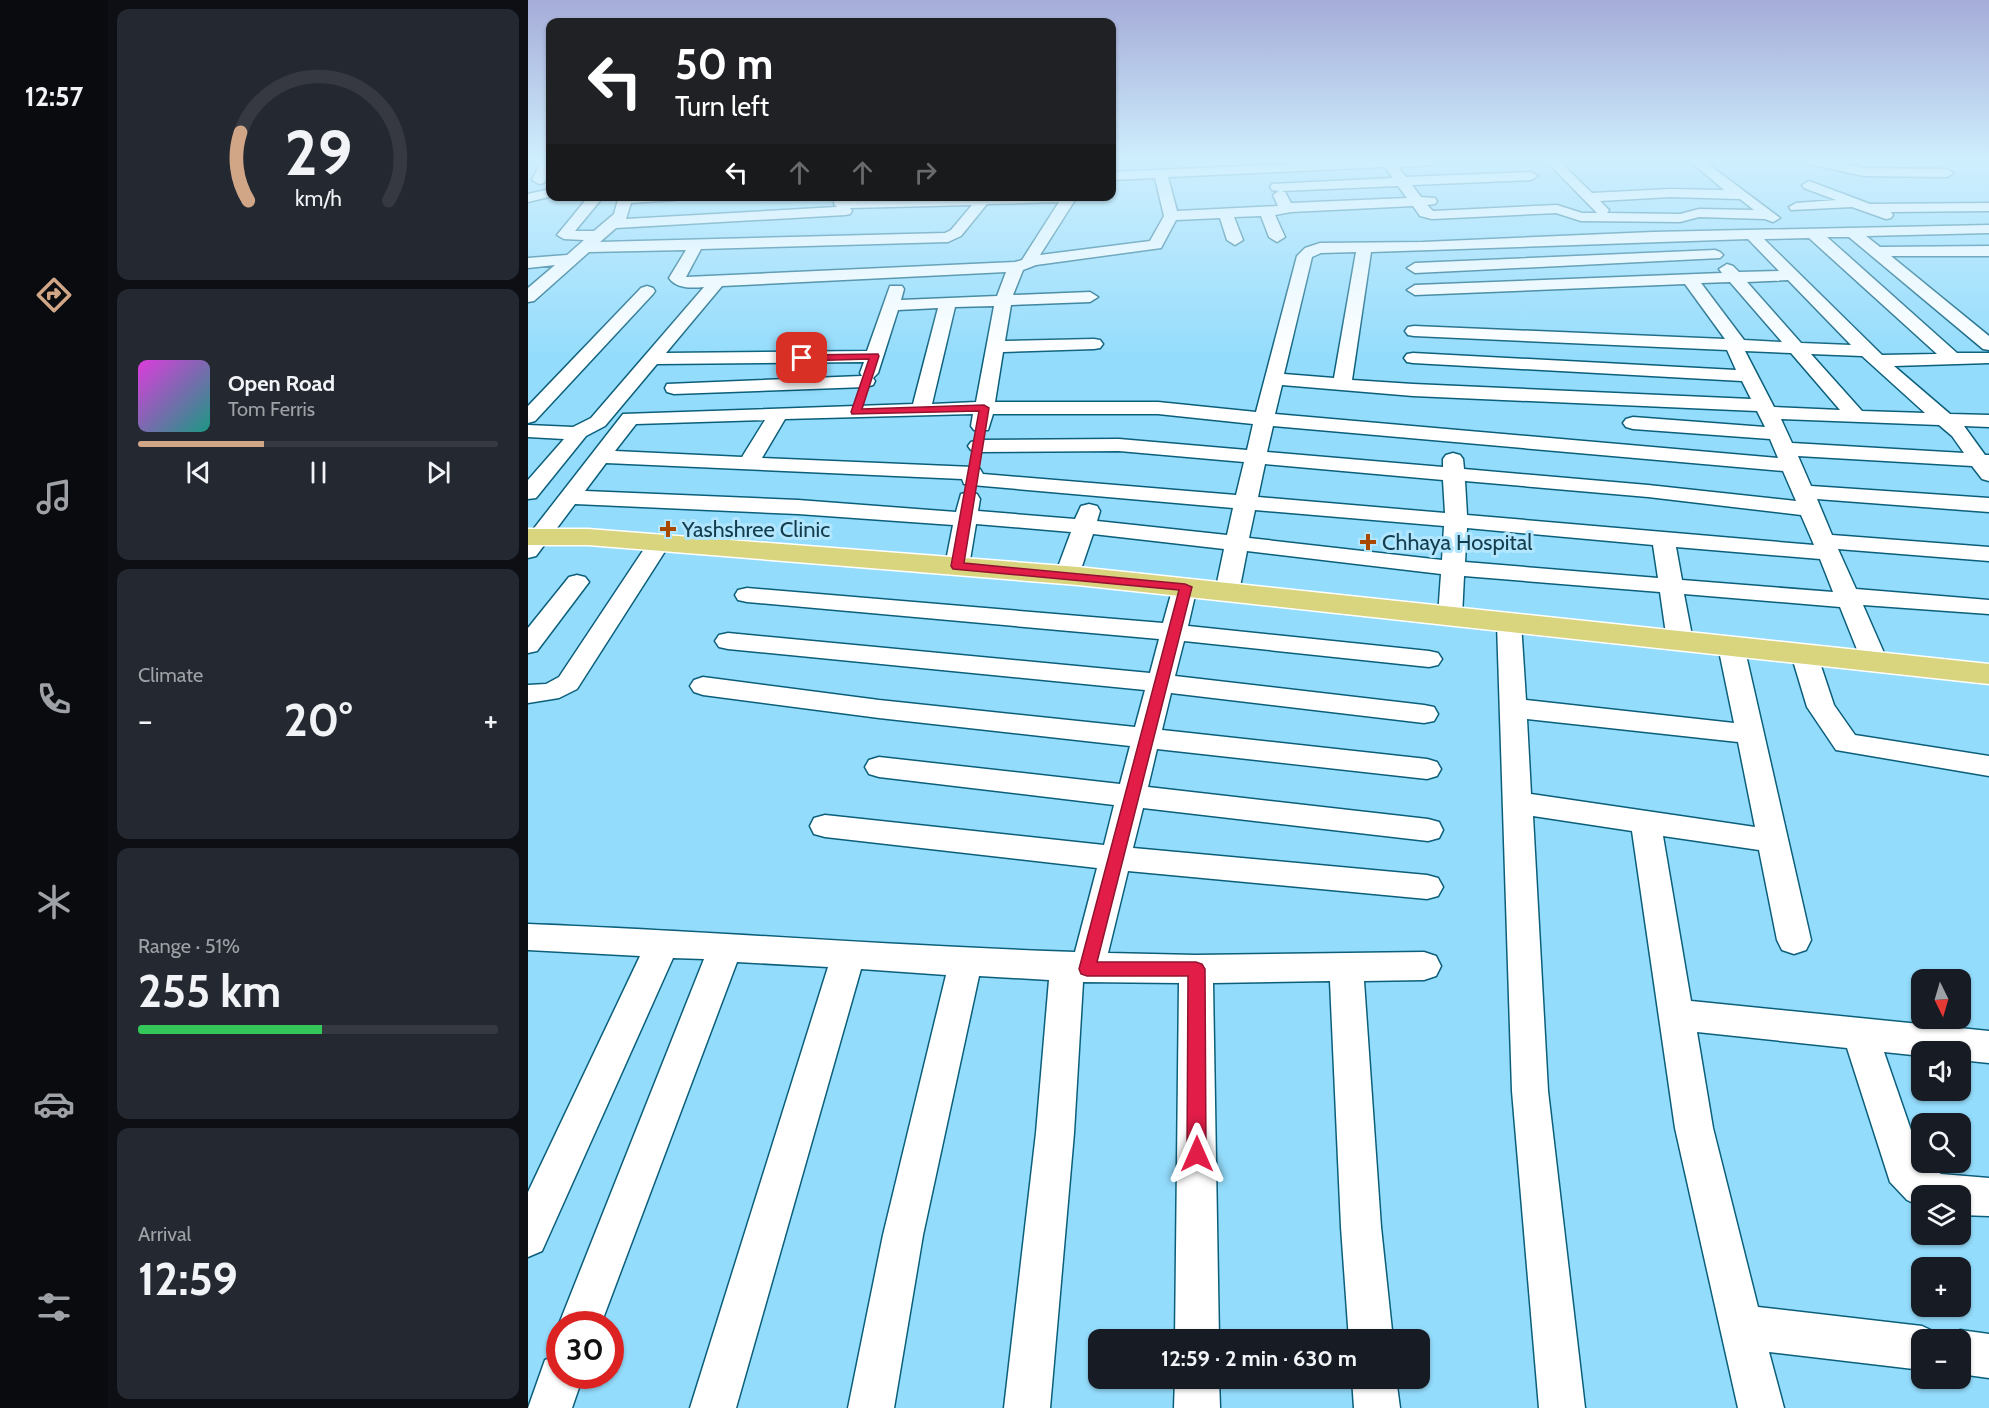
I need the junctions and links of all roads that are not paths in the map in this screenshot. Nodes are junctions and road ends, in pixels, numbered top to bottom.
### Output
1 (571, 227) edge
2 (609, 227) edge
3 (841, 227) edge
4 (916, 227) edge
5 (960, 227) edge
6 (1050, 227) edge
7 (1168, 227) edge
8 (1228, 227) edge
9 (1273, 227) edge
10 (1645, 227) edge
11 (1783, 227) edge
12 (1907, 227) edge
13 (1989, 229) edge
14 (1914, 231) junction
15 (1853, 233) junction
16 (1229, 234) dead end
17 (1792, 234) junction
18 (1814, 234) junction
19 (1752, 235) junction
20 (599, 236) junction
21 (1698, 236) junction
22 (1277, 237) dead end
23 (1651, 237) junction
24 (914, 238) junction
25 (1564, 240) junction
26 (838, 241) junction
27 (696, 244) junction
28 (587, 246) junction
29 (1417, 247) junction
30 (1364, 248) junction
31 (1989, 250) edge
32 (1876, 252) junction
33 (1715, 255) junction
34 (573, 258) junction
35 (1578, 261) junction
36 (528, 263) edge
37 (1023, 265) junction
38 (1415, 268) junction
39 (1899, 270) junction
40 (1922, 270) dead end
41 (900, 274) junction
42 (1792, 275) junction
43 (827, 277) junction
44 (1734, 277) junction
45 (1689, 278) junction
46 (718, 282) junction
47 (1592, 282) junction
48 (1414, 290) junction
49 (647, 291) dead end
50 (528, 297) edge
51 (1090, 297) dead end
52 (1003, 301) junction
53 (948, 303) junction
54 (891, 305) junction
55 (1414, 331) junction
56 (1610, 341) junction
57 (1094, 344) dead end
58 (1989, 345) edge
59 (995, 347) junction
60 (1738, 347) junction
61 (1799, 349) junction
62 (874, 356) junction
63 (1872, 356) junction
64 (1413, 358) junction
65 (1989, 358) edge
66 (652, 359) junction
67 (1953, 359) junction
68 (1618, 369) junction
69 (1748, 376) junction
70 (1273, 379) junction
71 (866, 381) junction
72 (1342, 384) junction
73 (674, 388) dead end
74 (1413, 390) junction
75 (1626, 399) junction
76 (984, 408) junction
77 (1766, 409) junction
78 (921, 410) junction
79 (856, 412) junction
80 (779, 414) junction
81 (528, 417) edge
82 (1857, 417) junction
83 (1263, 419) junction
84 (1948, 421) junction
85 (1989, 421) edge
86 (1633, 423) junction
87 (528, 431) edge
88 (576, 433) junction
89 (1454, 436) junction
90 (978, 446) junction
91 (1785, 449) junction
92 (1639, 451) junction
93 (1255, 456) junction
94 (748, 463) junction
95 (595, 464) junction
96 (1986, 465) edge
97 (537, 470) edge
98 (973, 476) junction
99 (1453, 476) junction
100 (1096, 490) junction
101 (1648, 491) junction
102 (528, 493) edge
103 (570, 497) junction
104 (1807, 500) junction
105 (1244, 503) junction
106 (1989, 505) edge
107 (965, 518) junction
108 (1456, 521) junction
109 (1084, 526) junction
110 (1660, 538) junction
111 (532, 542) edge
112 (660, 542) junction
113 (1237, 542) junction
114 (1826, 547) junction
115 (1989, 554) edge
116 (957, 566) junction
117 (1453, 568) junction
118 (1067, 575) junction
119 (577, 582) dead end
120 (1671, 586) junction
121 (1185, 587) junction
122 (1227, 592) junction
123 (747, 596) dead end
124 (1848, 598) junction
125 (1989, 607) edge
126 (1450, 616) junction
127 (1509, 623) junction
128 (1174, 632) junction
129 (728, 641) dead end
130 (1680, 641) junction
131 (528, 645) edge
132 (1731, 646) junction
133 (1804, 654) junction
134 (1429, 659) dead end
135 (1875, 662) junction
136 (1989, 674) edge
137 (1161, 683) junction
138 (703, 686) dead end
139 (528, 694) edge
140 (1513, 708) junction
141 (1424, 714) dead end
142 (1750, 734) junction
143 (1147, 738) junction
144 (879, 767) dead end
145 (1427, 769) dead end
146 (1988, 771) edge
147 (1132, 794) junction
148 (1517, 803) junction
149 (1646, 822) junction
150 (825, 826) dead end
151 (1428, 830) dead end
152 (1773, 841) junction
153 (1115, 858) junction
154 (1427, 887) dead end
155 (528, 937) edge
156 (1794, 940) dead end
157 (663, 942) junction
158 (726, 946) junction
159 (849, 954) junction
160 (966, 962) junction
161 (1424, 966) dead end
162 (1346, 967) junction
163 (1077, 968) junction
164 (1196, 969) junction
165 (1676, 1014) junction
166 (1860, 1034) junction
167 (1989, 1047) edge
168 (1989, 1197) edge
169 (528, 1237) edge
170 (585, 1311) edge
171 (1742, 1327) junction
172 (1197, 1329) edge
173 (1370, 1329) edge
174 (1911, 1347) edge
175 (1971, 1354) edge
176 (1989, 1356) edge
177 (556, 1389) edge
178 (1197, 1389) edge
179 (1375, 1389) edge
180 (549, 1408) edge
181 (713, 1408) edge
182 (871, 1408) edge
183 (1028, 1408) edge
184 (1197, 1408) edge
185 (1377, 1408) edge
186 (1562, 1408) edge
187 (1761, 1408) edge

1 - 20 street
2 - 20 street
3 - 26 street
4 - 24 street
5 - 24 street
6 - 37 street
7 - 37 street
8 - 16 street
9 - 22 street
10 - 23 street
11 - 17 street
12 - 14 street
13 - 14 street
14 - 15 street
15 - 18 street
15 - 32 street
17 - 18 street
17 - 19 street
18 - 67 street
19 - 21 street
19 - 42 street
20 - 28 street
21 - 23 street
21 - 33 street
23 - 25 street
24 - 26 street
25 - 29 street
25 - 35 street
26 - 27 street
26 - 43 street
27 - 28 street
27 - 46 street
28 - 34 street
29 - 30 street
29 - 38 street
30 - 70 street
30 - 72 street
31 - 32 street
32 - 39 street
33 - 35 street
33 - 44 street
34 - 36 street
34 - 50 street
35 - 38 street
35 - 47 street
37 - 41 street
37 - 52 street
38 - 48 street
39 - 40 street
39 - 58 street
41 - 43 street
41 - 54 street
42 - 44 street
42 - 63 street
43 - 46 street
44 - 45 street
44 - 61 street
45 - 47 street
45 - 60 street
46 - 66 street
47 - 48 street
48 - 55 street
49 - 81 street
51 - 52 street
52 - 53 street
52 - 59 street
53 - 54 street
53 - 78 street
54 - 62 street
55 - 56 street
55 - 64 street
56 - 60 street
56 - 68 street
57 - 59 street
59 - 76 street
60 - 61 street
60 - 69 street
61 - 63 street
61 - 82 street
62 - 66 street
62 - 71 street
63 - 67 street
63 - 84 street
64 - 68 street
64 - 74 street
65 - 67 street
66 - 88 street
68 - 69 street
68 - 75 street
69 - 77 street
70 - 72 street
70 - 83 street
71 - 73 street
71 - 79 street
72 - 74 street
74 - 75 street
75 - 77 street
75 - 86 street
76 - 78 street
76 - 83 street
76 - 90 street
77 - 82 street
77 - 91 street
78 - 79 street
79 - 80 street
80 - 94 street
80 - 95 street
82 - 84 street
83 - 89 street
83 - 93 street
84 - 85 street
84 - 96 street
86 - 91 street
86 - 92 street
87 - 88 street
88 - 97 street
89 - 92 street
89 - 99 street
90 - 93 street
90 - 98 street
91 - 92 street
91 - 96 street
91 - 104 street
92 - 101 street
93 - 99 street
93 - 105 street
94 - 95 street
94 - 98 street
95 - 97 street
95 - 103 street
97 - 102 street
98 - 100 street
98 - 107 street
99 - 101 street
99 - 108 street
100 - 105 street
100 - 109 street
101 - 104 street
101 - 110 street
103 - 107 street
103 - 111 street
104 - 106 street
104 - 114 street
105 - 108 street
105 - 113 street
107 - 109 street
107 - 116 street
108 - 110 street
108 - 117 street
109 - 113 street
109 - 118 street
110 - 114 street
110 - 120 street
111 - 112 main road
112 - 116 main road
112 - 139 street
113 - 117 street
113 - 122 street
114 - 115 street
114 - 124 street
116 - 118 main road
117 - 120 street
117 - 126 street
118 - 121 main road
119 - 131 street
120 - 124 street
120 - 130 street
121 - 122 main road
121 - 128 street
122 - 126 main road
123 - 128 street
124 - 125 street
124 - 135 street
126 - 127 main road
127 - 130 main road
127 - 140 street
128 - 134 street
128 - 137 street
129 - 137 street
130 - 132 main road
132 - 133 main road
132 - 142 street
133 - 135 main road
133 - 146 street
135 - 136 main road
137 - 141 street
137 - 143 street
138 - 143 street
140 - 142 street
140 - 148 street
142 - 152 street
143 - 145 street
143 - 147 street
144 - 147 street
147 - 151 street
147 - 153 street
148 - 149 street
148 - 186 street
149 - 152 street
149 - 165 street
150 - 153 street
152 - 156 street
153 - 154 street
153 - 163 street
155 - 157 street
157 - 158 street
157 - 169 street
158 - 159 street
158 - 170 street
159 - 160 street
159 - 181 street
160 - 163 street
160 - 182 street
161 - 162 street
162 - 164 street
162 - 173 street
163 - 164 street
163 - 183 street
164 - 172 street
165 - 166 street
165 - 171 street
166 - 167 street
166 - 168 street
171 - 174 street
171 - 187 street
175 - 176 street
177 - 180 street
178 - 184 street
179 - 185 street

